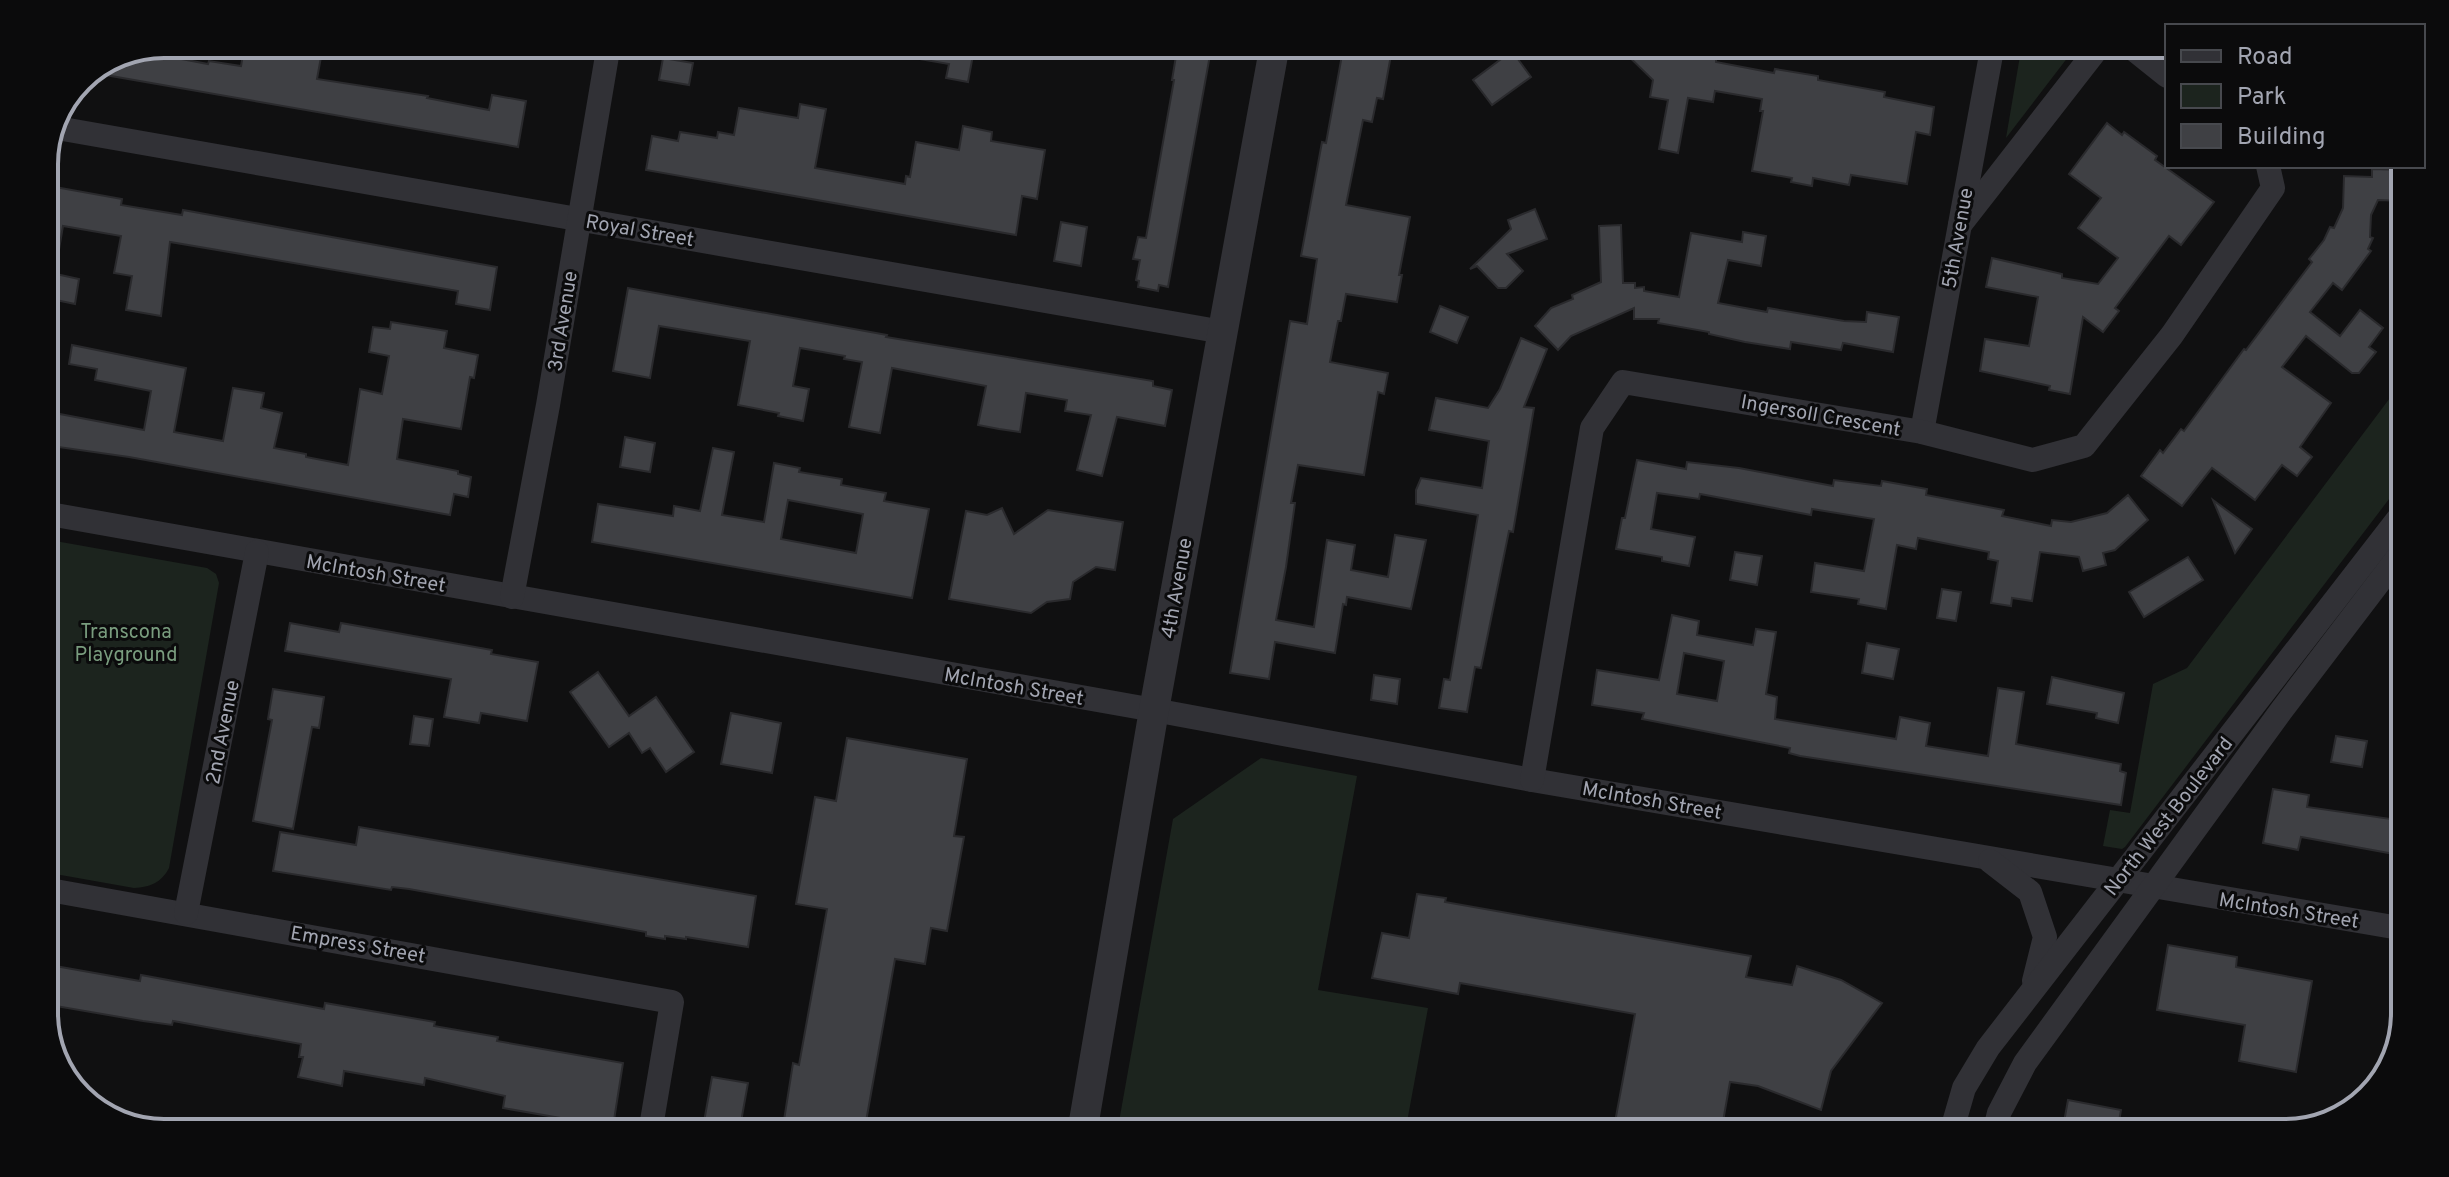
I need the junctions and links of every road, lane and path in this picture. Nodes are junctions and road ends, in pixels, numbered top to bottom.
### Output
1 (607, 58) edge
2 (1272, 58) edge
3 (1990, 58) edge
4 (2090, 58) edge
5 (2144, 58) edge
6 (2165, 74) edge
7 (65, 129) edge
8 (2268, 168) edge
9 (578, 219) junction
10 (1958, 228) junction
11 (1223, 332) junction
12 (1922, 432) junction
13 (58, 516) edge
14 (2391, 550) edge
15 (2391, 551) edge
16 (257, 552) junction
17 (512, 597) junction
18 (1154, 710) junction
19 (1532, 780) junction
20 (1985, 857) junction
21 (2118, 881) junction
22 (2151, 887) junction
23 (58, 891) edge
24 (186, 913) junction
25 (2391, 927) edge
26 (2032, 990) junction
27 (652, 1119) edge
28 (1084, 1119) edge
29 (1955, 1119) edge
30 (1998, 1119) edge

1 - 9 street, 3rd Avenue
2 - 11 street, 4th Avenue
3 - 10 street, 5th Avenue
4 - 10 street
5 - 6 street
7 - 9 street, Royal Street
8 - 12 street, Ingersoll Crescent
9 - 11 street, Royal Street
9 - 17 street, 3rd Avenue
10 - 12 street, 5th Avenue
11 - 18 street, 4th Avenue
12 - 19 street, Ingersoll Crescent
13 - 16 street, McIntosh Street
14 - 21 street, North West Boulevard
15 - 22 street, North West Boulevard
16 - 17 street, McIntosh Street
16 - 24 street, 2nd Avenue
17 - 18 street, McIntosh Street
18 - 19 street, McIntosh Street
18 - 28 street, 4th Avenue
19 - 20 street, McIntosh Street
20 - 21 street, McIntosh Street
20 - 26 street, McIntosh Street
21 - 22 street, McIntosh Street
21 - 26 street, North West Boulevard
22 - 25 street, McIntosh Street
22 - 30 street, North West Boulevard
23 - 24 street, Empress Street
24 - 27 street, Empress Street
26 - 29 street, North West Boulevard

